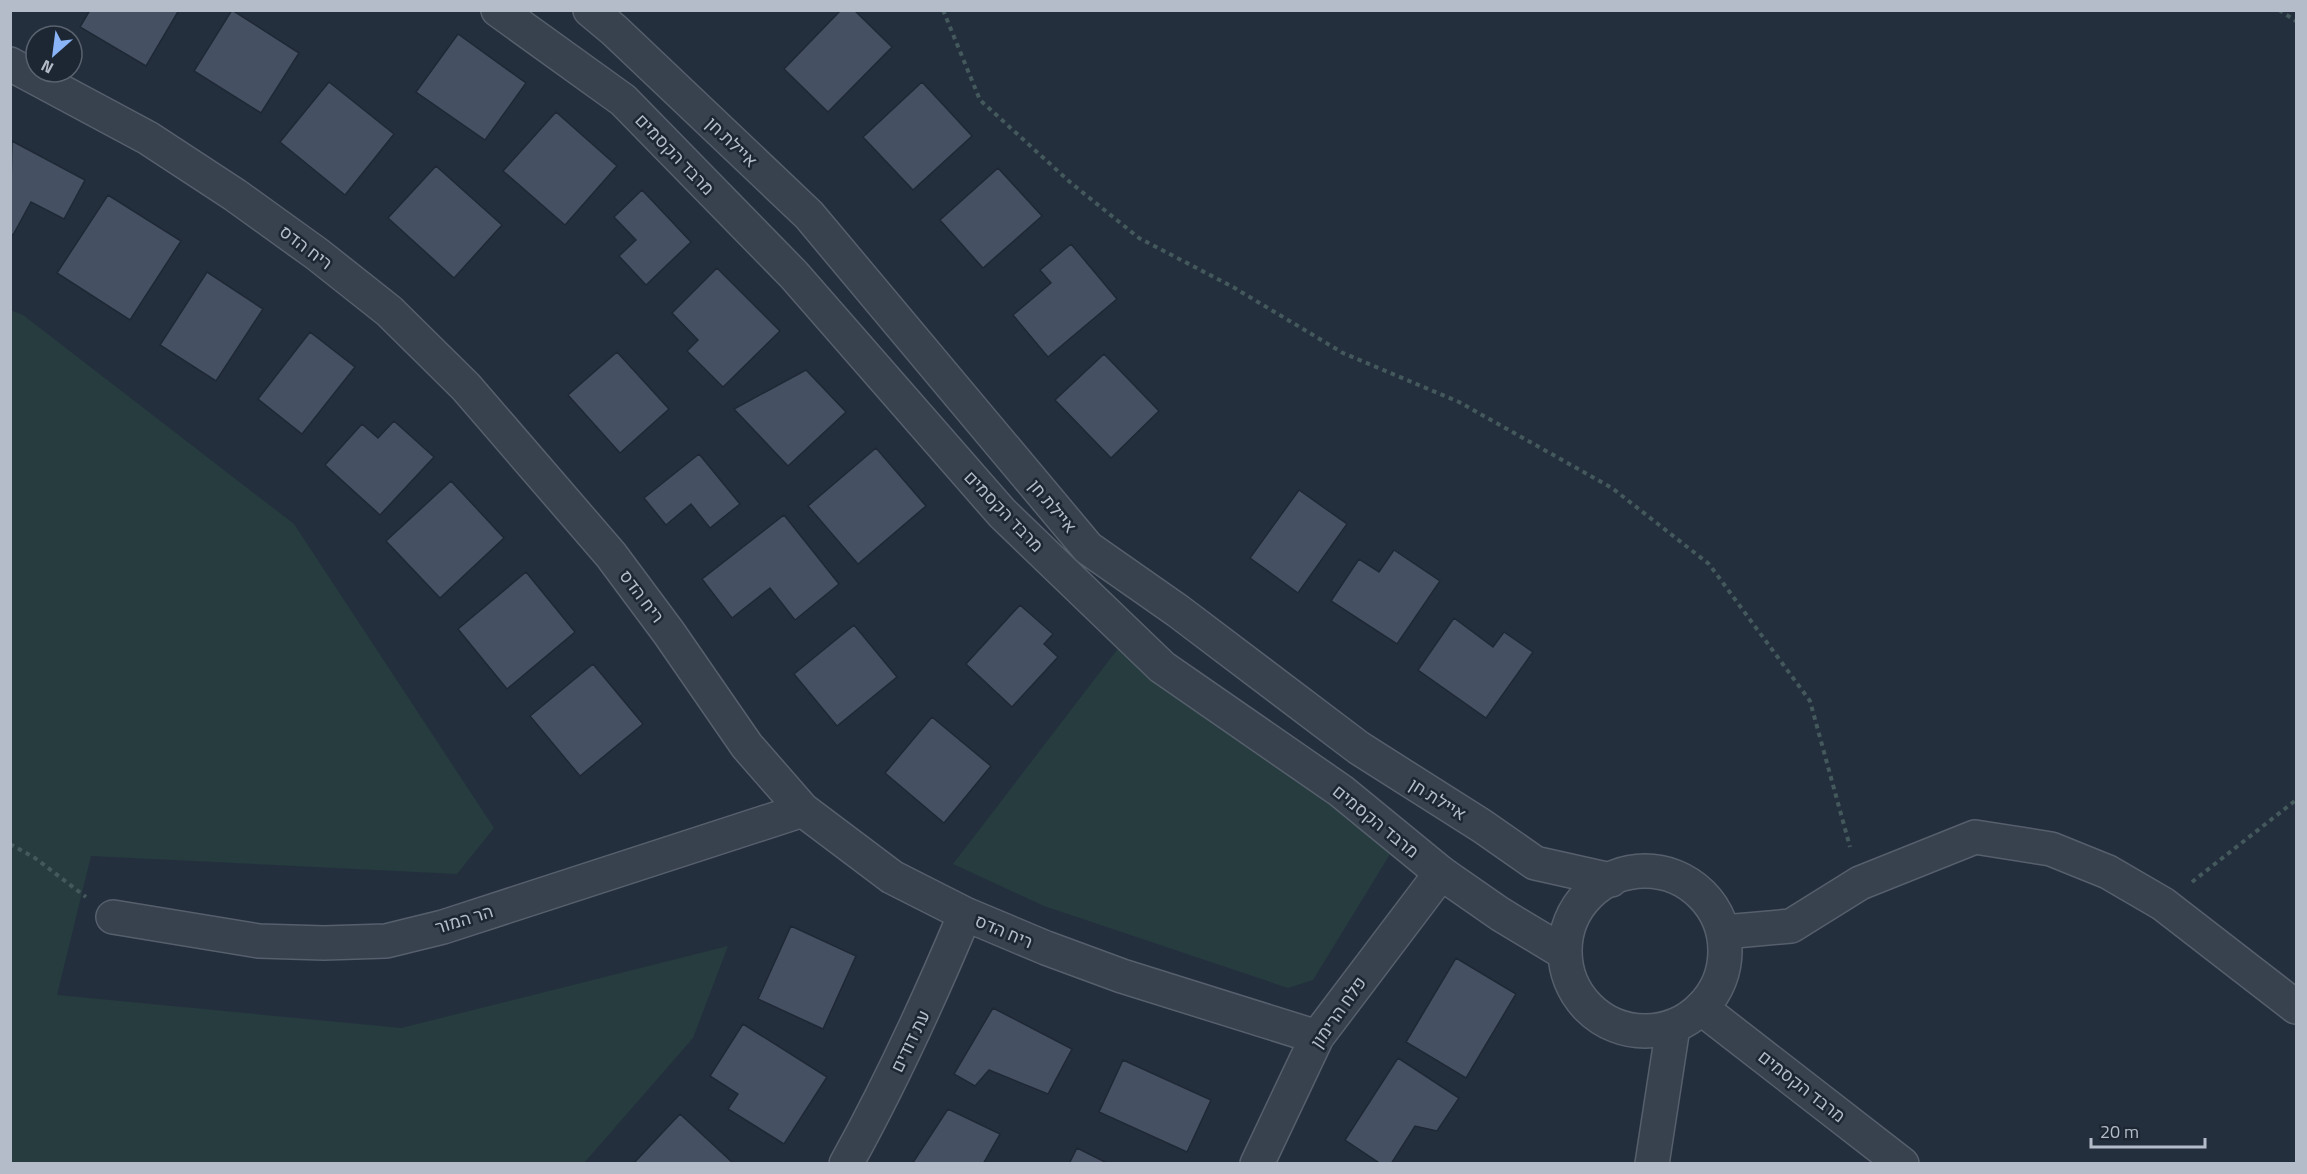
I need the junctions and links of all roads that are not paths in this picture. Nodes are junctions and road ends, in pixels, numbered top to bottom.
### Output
1 (498, 10) edge
2 (590, 10) edge
3 (10, 64) edge
4 (803, 810) junction
5 (1441, 873) junction
6 (1611, 880) junction
7 (965, 914) junction
8 (113, 917) road end
9 (1724, 932) junction
10 (1563, 952) junction
11 (2296, 1007) edge
12 (1701, 1008) junction
13 (1673, 1027) junction
14 (1317, 1036) junction
15 (846, 1164) edge
16 (1257, 1164) edge
17 (1652, 1164) edge
18 (1902, 1164) edge

1 - 5 street, מרבד הקסמים
2 - 6 street, איילת חן
3 - 4 street, ריח הדס
4 - 7 street, ריח הדס
4 - 8 street, הר המור
5 - 10 street, מרבד הקסמים
5 - 14 street, פלח הרימון
6 - 9 street
6 - 10 street
7 - 14 street, ריח הדס
7 - 15 street, עת דודים
9 - 11 street
9 - 12 street
10 - 13 street
12 - 13 street
12 - 18 street, מרבד הקסמים
13 - 17 street
14 - 16 street, פלח הרימון

